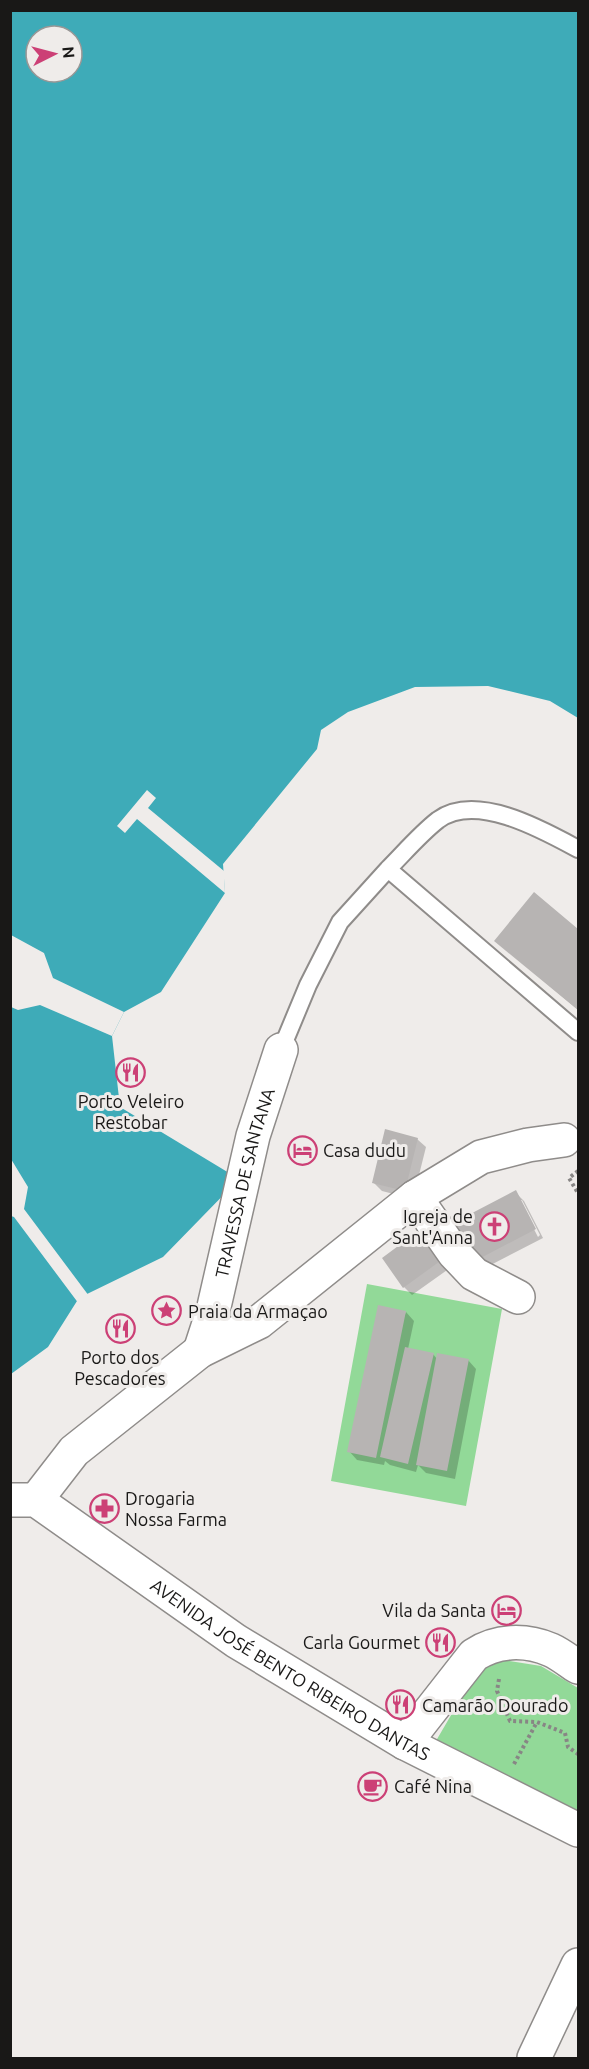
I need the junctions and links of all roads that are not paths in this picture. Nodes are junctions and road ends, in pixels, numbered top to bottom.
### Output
1 (579, 849) edge
2 (388, 869) junction
3 (579, 1032) edge
4 (281, 1050) joint
5 (564, 1140) dead end
6 (415, 1197) junction
7 (518, 1297) dead end
8 (200, 1351) junction
9 (23, 1500) edge
10 (579, 1667) edge
11 (405, 1743) junction
12 (579, 1830) edge
13 (579, 1965) edge
14 (534, 2058) edge

1 - 2 lane
2 - 3 lane
2 - 4 lane
4 - 8 street, TRAVESSA DE SANTANA
5 - 6 street
6 - 7 street
6 - 8 street
8 - 9 street
9 - 11 street, AVENIDA JOSÉ BENTO RIBEIRO DANTAS
10 - 11 street
11 - 12 street, AVENIDA JOSÉ BENTO RIBEIRO DANTAS
13 - 14 street

